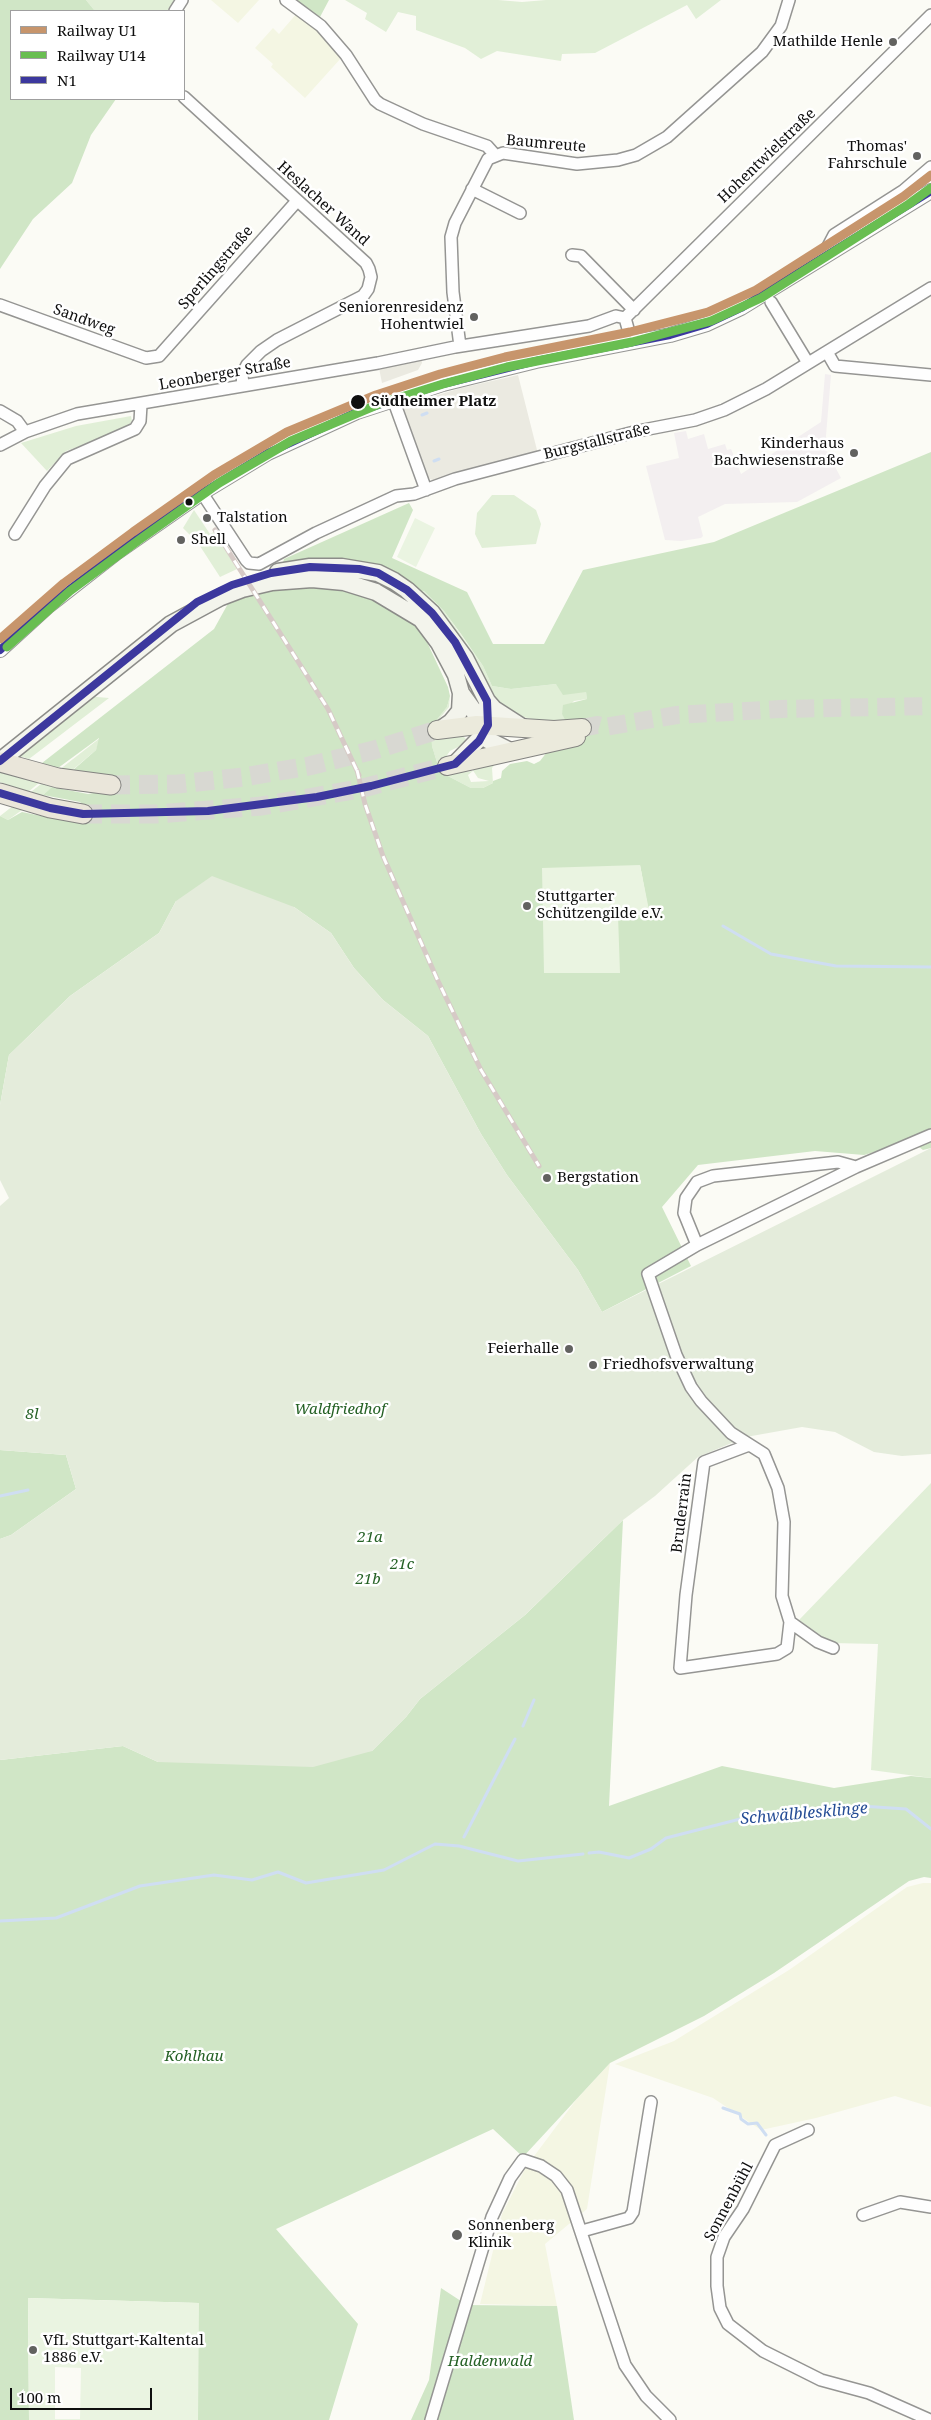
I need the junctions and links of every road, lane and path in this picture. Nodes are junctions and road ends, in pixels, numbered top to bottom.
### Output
1 (286, 0) edge
2 (789, 0) edge
3 (931, 15) edge
4 (185, 98) edge
5 (495, 155) junction
6 (931, 167) edge
7 (472, 189) junction
8 (931, 191) edge
9 (297, 201) junction
10 (520, 213) dead end
11 (572, 255) dead end
12 (822, 258) junction
13 (931, 288) edge
14 (771, 302) dead end
15 (0, 305) edge
16 (630, 314) junction
17 (632, 343) junction
18 (460, 346) junction
19 (827, 352) junction
20 (158, 356) joint
21 (808, 363) junction
22 (931, 375) edge
23 (243, 385) junction
24 (392, 399) junction
25 (141, 404) junction
26 (0, 411) edge
27 (24, 432) junction
28 (0, 445) edge
29 (426, 490) junction
30 (202, 493) junction
31 (15, 534) dead end
32 (171, 624) junction
33 (0, 650) edge
34 (461, 693) junction
35 (487, 700) junction
36 (522, 727) junction
37 (483, 728) junction
38 (439, 729) joint
39 (510, 751) junction
40 (0, 761) edge
41 (451, 765) joint
42 (111, 785) tunnel mouth
43 (0, 792) edge
44 (82, 814) tunnel mouth
45 (931, 1135) edge
46 (856, 1167) junction
47 (696, 1245) junction
48 (749, 1445) junction
49 (790, 1622) junction
50 (833, 1648) dead end
51 (651, 2102) dead end
52 (808, 2130) dead end
53 (931, 2207) edge
54 (863, 2215) dead end
55 (582, 2231) junction
56 (431, 2420) edge
57 (670, 2420) edge
58 (930, 2420) edge

1 - 5 street
2 - 5 street, Baumreute
3 - 16 street, Hohentwielstraße
4 - 9 street, Heslacher Wand
5 - 7 street, Baumreute
6 - 12 street
7 - 10 street
7 - 18 street, Baumreute
8 - 12 street
9 - 20 street, Sperlingstraße
9 - 23 street, Heslacher Wand
11 - 16 street
12 - 17 street
13 - 19 street, Burgstallstraße
14 - 21 street
15 - 20 street, Sandweg
16 - 17 street
16 - 18 street, Leonberger Straße
17 - 24 street
18 - 23 street, Leonberger Straße
19 - 21 street, Burgstallstraße
19 - 22 street
21 - 29 street, Burgstallstraße
23 - 25 street, Leonberger Straße
24 - 29 street
24 - 30 street
25 - 27 street, Leonberger Straße
25 - 31 street
26 - 27 street
27 - 28 street, Leonberger Straße
29 - 30 street, Burgstallstraße
30 - 33 street
32 - 34 main road
32 - 35 main road
32 - 40 main road
34 - 37 main road
34 - 38 main road
35 - 36 main road
35 - 37 main road
36 - 37 main road
36 - 39 main road
37 - 38 main road
37 - 39 main road
37 - 41 main road
39 - 41 main road
40 - 42 highway
43 - 44 highway
45 - 46 street
46 - 47 street
46 - 47 street
47 - 48 street
48 - 49 street, Bruderrain
48 - 49 street, Bruderrain
49 - 50 street
51 - 55 street
52 - 58 street, Sonnenbühl
53 - 54 street
55 - 56 street
55 - 57 street

